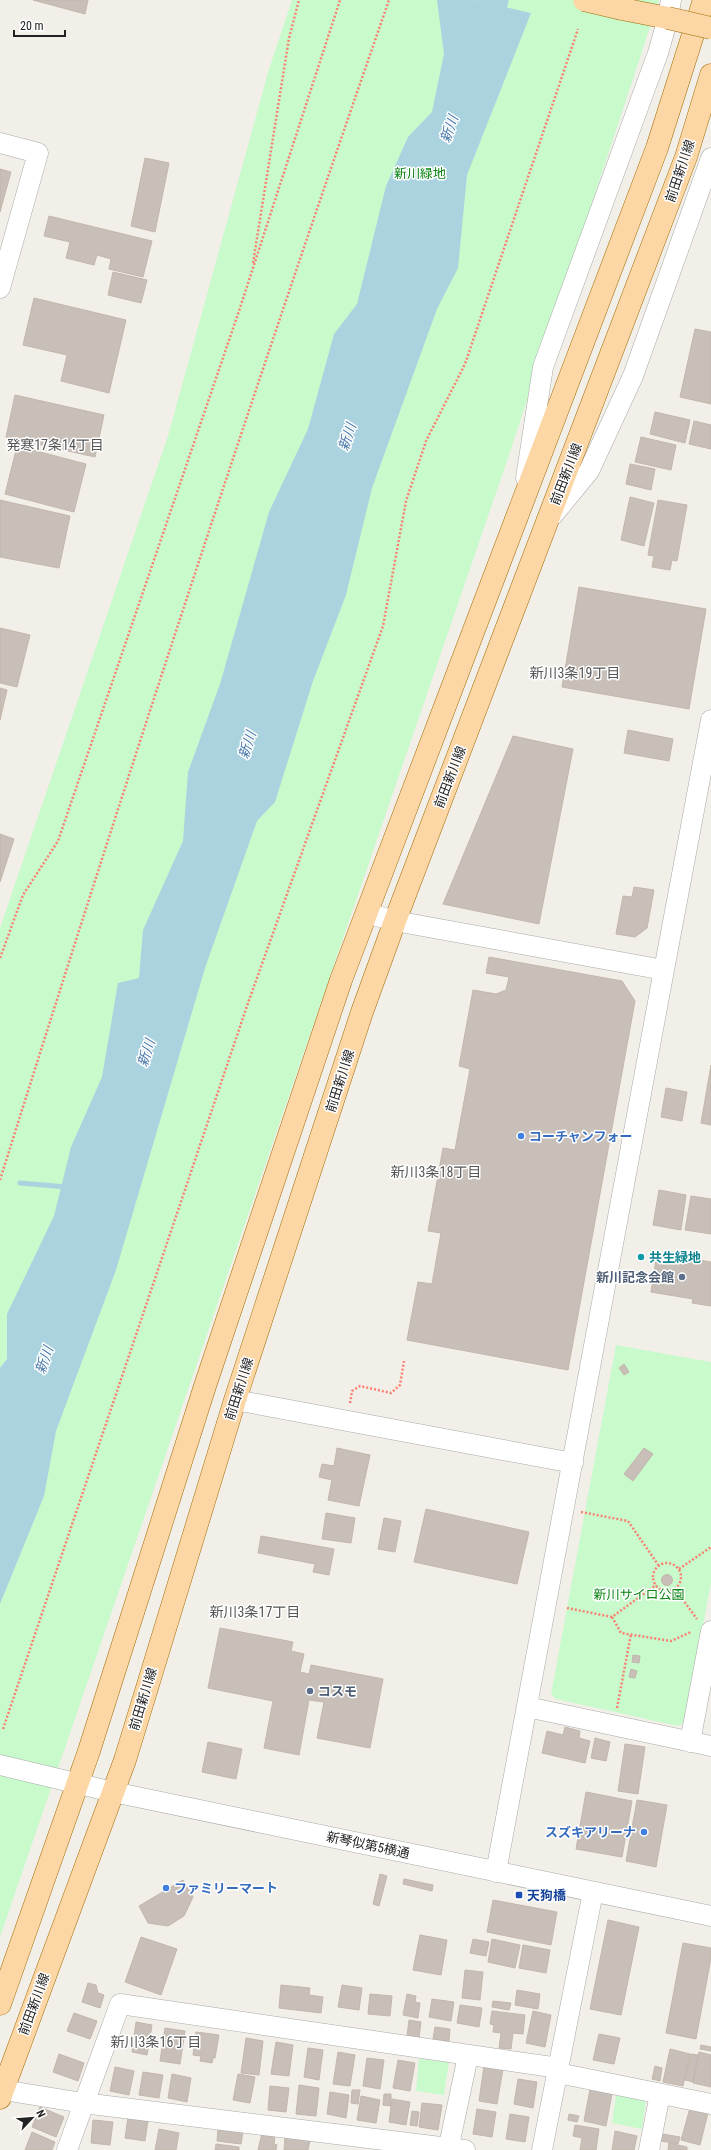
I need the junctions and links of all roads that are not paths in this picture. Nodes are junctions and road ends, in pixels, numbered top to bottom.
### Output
1 (584, 0) edge
2 (704, 0) edge
3 (670, 9) edge
4 (711, 28) edge
5 (711, 75) edge
6 (0, 143) edge
7 (711, 158) edge
8 (0, 288) edge
9 (523, 500) junction
10 (548, 520) junction
11 (711, 720) edge
12 (366, 913) junction
13 (395, 921) junction
14 (664, 970) junction
15 (235, 1400) junction
16 (573, 1463) junction
17 (702, 1628) edge
18 (527, 1707) junction
19 (690, 1742) junction
20 (711, 1746) edge
21 (0, 1765) edge
22 (77, 1784) junction
23 (113, 1792) junction
24 (496, 1872) junction
25 (593, 1892) junction
26 (711, 1916) edge
27 (0, 2004) edge
28 (468, 2056) junction
29 (558, 2070) junction
30 (2, 2094) edge
31 (660, 2094) junction
32 (83, 2103) junction
33 (711, 2104) edge
34 (454, 2149) edge
35 (67, 2150) edge
36 (542, 2150) edge
37 (650, 2150) edge

1 - 3 main road, bridge
2 - 9 main road
3 - 4 main road, bridge
3 - 9 street
5 - 10 main road, 前田新川線
6 - 8 street
7 - 10 street
9 - 12 main road
10 - 13 main road, 前田新川線
11 - 14 street
12 - 13 street
12 - 22 main road
13 - 14 street
13 - 15 main road, 前田新川線
14 - 16 street
15 - 16 street
15 - 23 main road, 前田新川線
16 - 18 street
17 - 19 street
18 - 19 street
18 - 24 street
19 - 20 street
21 - 22 street, 新琴似第5横通
22 - 23 street, 新琴似第5横通
22 - 27 main road
23 - 24 street, 新琴似第5横通
23 - 30 main road, 前田新川線
24 - 25 street, 新琴似第5横通
25 - 26 street, 新琴似第5横通
25 - 29 street
28 - 29 street
28 - 32 street
28 - 34 street
29 - 31 street
29 - 36 street
30 - 32 street
31 - 33 street
31 - 37 street
32 - 34 street
32 - 35 street

